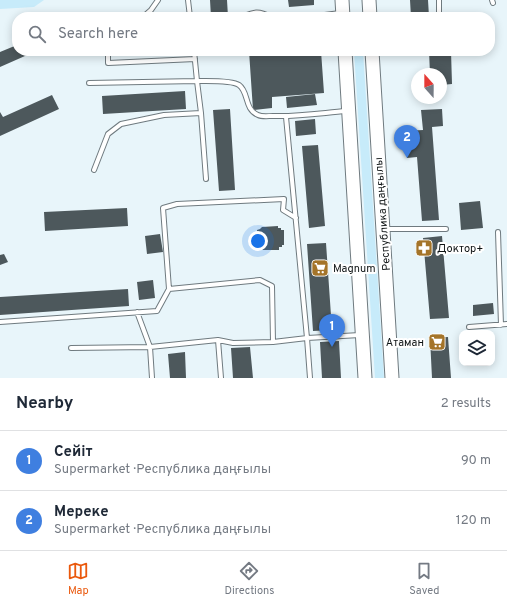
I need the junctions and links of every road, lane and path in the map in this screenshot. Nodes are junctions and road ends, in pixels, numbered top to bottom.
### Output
1 (158, 0) edge
2 (188, 0) edge
3 (369, 0) edge
4 (439, 0) edge
5 (149, 12) edge
6 (189, 12) edge
7 (370, 12) edge
8 (439, 12) edge
9 (108, 56) edge
10 (195, 56) edge
11 (345, 56) edge
12 (372, 56) edge
13 (195, 59) junction
14 (197, 81) junction
15 (89, 84) dead end
16 (349, 111) junction
17 (201, 113) junction
18 (286, 116) junction
19 (94, 170) dead end
20 (206, 179) dead end
21 (296, 218) junction
22 (383, 229) junction
23 (446, 229) dead end
24 (498, 232) dead end
25 (169, 289) junction
26 (137, 312) junction
27 (0, 322) edge
28 (507, 324) edge
29 (501, 325) junction
30 (469, 327) dead end
31 (363, 335) junction
32 (307, 338) junction
33 (218, 340) junction
34 (274, 342) junction
35 (150, 347) junction
36 (71, 348) dead end
37 (152, 378) edge
38 (221, 378) edge
39 (310, 378) edge
40 (365, 378) edge
41 (392, 378) edge

1 - 5 lane
2 - 6 lane
3 - 7 main road
4 - 8 lane
9 - 13 lane
10 - 13 lane
11 - 16 main road
12 - 22 main road, Республика даңғылы
13 - 14 lane
14 - 15 lane
14 - 17 lane
14 - 18 lane
16 - 18 lane
16 - 31 main road
17 - 19 lane
17 - 20 lane
18 - 21 lane
21 - 25 lane
21 - 32 lane
22 - 23 lane
22 - 41 main road, Республика даңғылы
24 - 29 lane
25 - 26 lane
25 - 34 lane
26 - 27 lane
26 - 35 lane
28 - 29 lane
29 - 30 lane
31 - 32 lane
31 - 40 main road
32 - 34 lane
32 - 39 lane
33 - 34 lane
33 - 35 lane
33 - 38 lane
35 - 36 lane
35 - 37 lane

